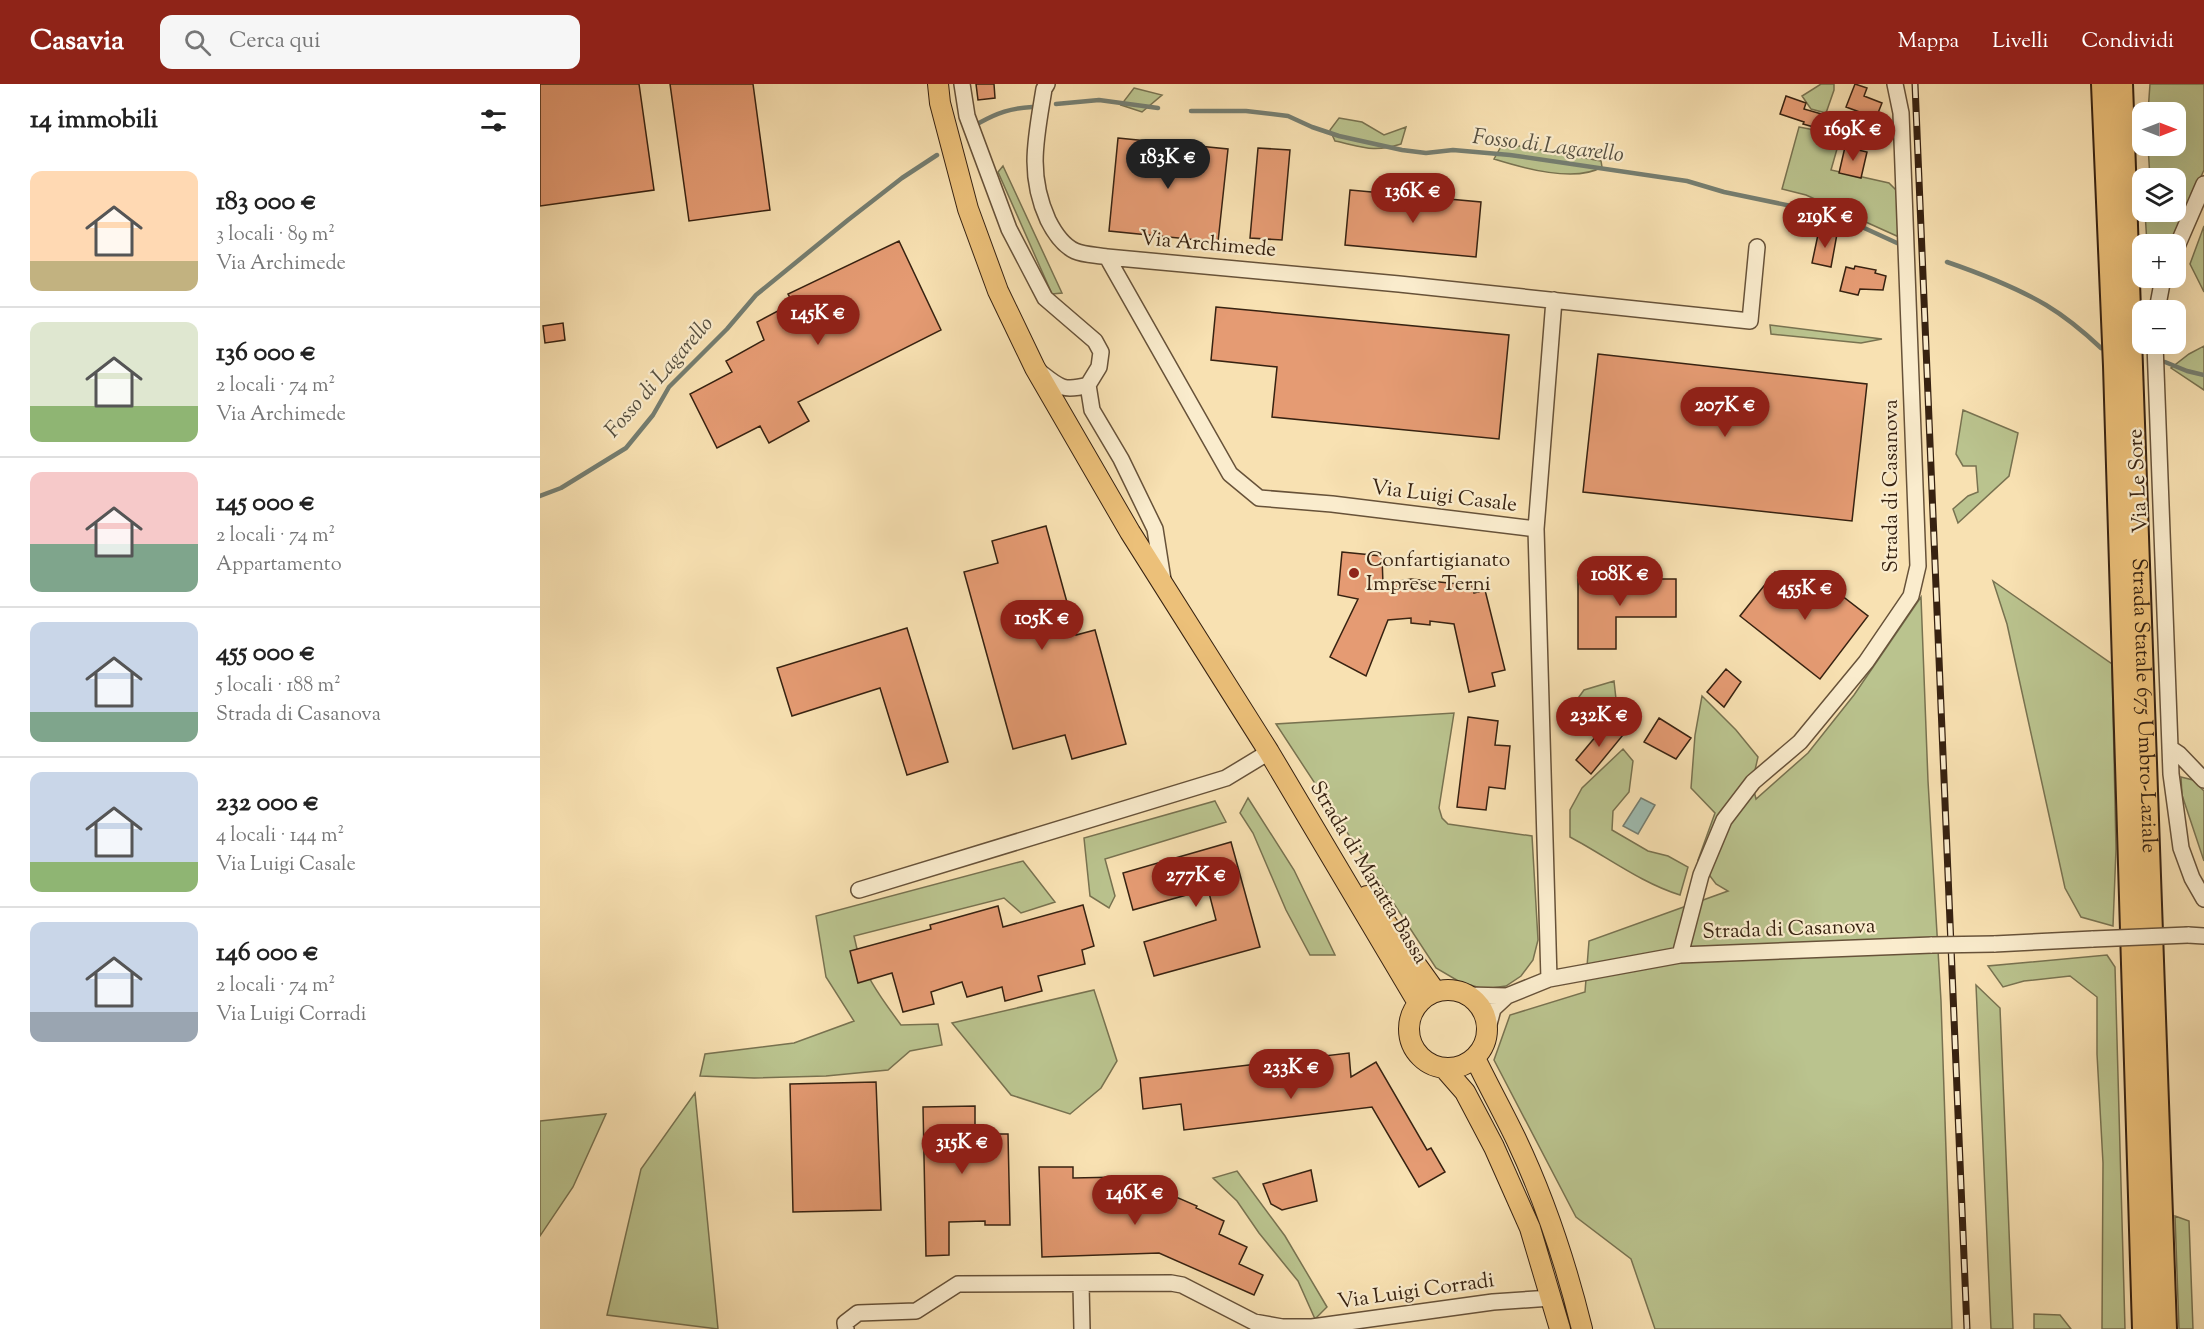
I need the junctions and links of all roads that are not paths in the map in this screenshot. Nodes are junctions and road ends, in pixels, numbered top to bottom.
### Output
1 (938, 84) edge
2 (962, 84) edge
3 (1047, 84) edge
4 (1895, 84) edge
5 (2103, 84) edge
6 (2121, 84) edge
7 (2204, 184) edge
8 (2182, 234) edge
9 (1757, 247) dead end
10 (1107, 257) junction
11 (1554, 300) junction
12 (2155, 354) edge
13 (1035, 368) junction
14 (1088, 385) junction
15 (1230, 474) joint
16 (1536, 530) junction
17 (1164, 586) junction
18 (2170, 748) junction
19 (1273, 760) junction
20 (2204, 780) edge
21 (859, 890) dead end
22 (2204, 898) edge
23 (2204, 936) edge
24 (1680, 955) junction
25 (1549, 979) junction
26 (1435, 991) junction
27 (1468, 995) junction
28 (1507, 996) junction
29 (1418, 1003) junction
30 (1487, 1032) junction
31 (1475, 1058) junction
32 (1444, 1068) junction
33 (1081, 1285) junction
34 (1551, 1298) junction
35 (846, 1329) edge
36 (1082, 1329) edge
37 (1560, 1329) edge
38 (1582, 1329) edge
39 (2144, 1329) edge
40 (2165, 1329) edge

1 - 13 main road, Strada di Maratta Bassa
2 - 14 street
3 - 10 street
4 - 24 street, Strada di Casanova
5 - 39 highway, Strada Statale 675 Umbro-Laziale
6 - 40 highway, Strada Statale 675 Umbro-Laziale
7 - 8 street
9 - 11 street, Via Archimede
10 - 11 street, Via Archimede
10 - 15 street, Via Archimede
11 - 16 street
12 - 18 street, Via Le Sore
13 - 14 street, Strada di Maratta Bassa
13 - 17 main road, Strada di Maratta Bassa
14 - 17 street, Strada di Maratta Bassa
15 - 16 street, Via Luigi Casale
16 - 25 street, Via Luigi Casale
17 - 19 main road, Strada di Maratta Bassa
18 - 20 street
18 - 22 street, Via Le Sore
19 - 21 street
19 - 26 main road, Strada di Maratta Bassa
19 - 29 main road, Strada di Maratta Bassa
23 - 24 street, Strada di Casanova, bridge
24 - 25 street, Strada di Casanova
25 - 28 street, Strada di Casanova
26 - 27 main road
26 - 29 main road, Strada di Maratta Bassa
27 - 28 street, Strada di Casanova
27 - 30 main road
28 - 30 street
29 - 32 main road
30 - 31 main road
31 - 32 main road
31 - 38 main road
32 - 34 main road
33 - 34 street, Via Luigi Corradi
33 - 35 street, Via Luigi Corradi
33 - 36 street
34 - 37 main road

